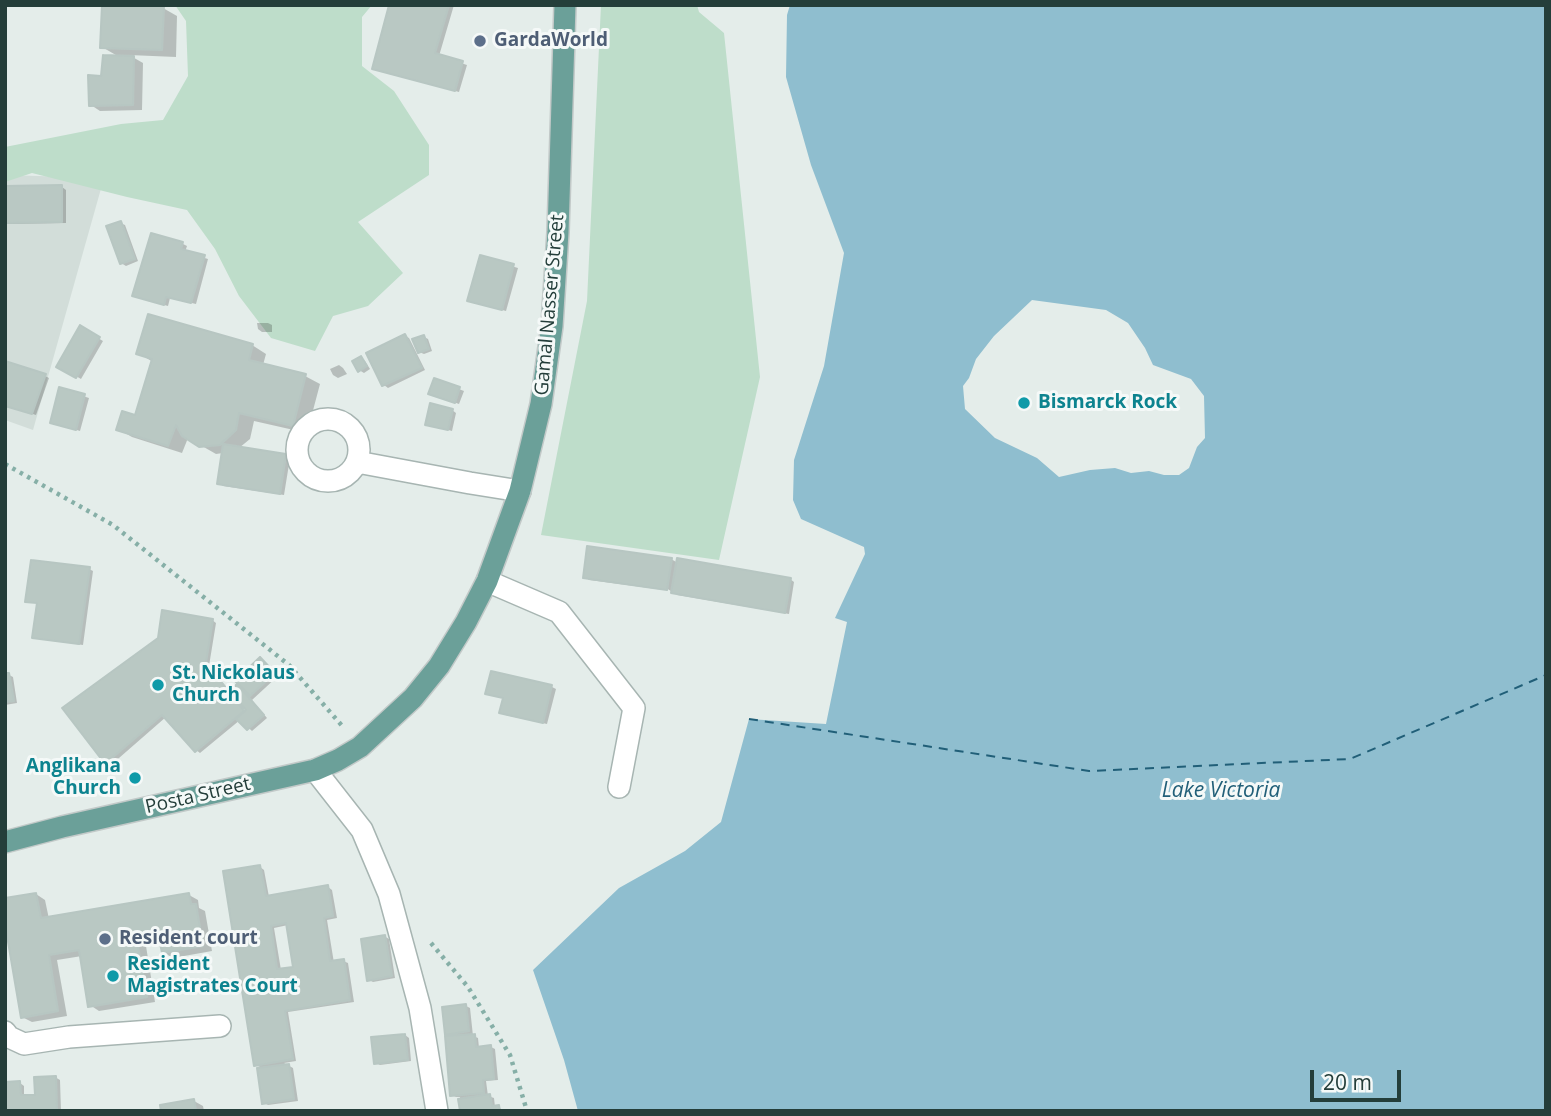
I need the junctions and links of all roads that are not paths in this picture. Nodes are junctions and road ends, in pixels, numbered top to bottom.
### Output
1 (565, 5) edge
2 (357, 462) dead end
3 (520, 491) junction
4 (487, 581) junction
5 (381, 729) joint
6 (315, 770) junction
7 (619, 787) dead end
8 (5, 842) edge
9 (220, 1026) dead end
10 (5, 1032) edge
11 (437, 1111) edge

1 - 3 main road, Gamal Nasser Street
2 - 3 street
3 - 4 main road, Gamal Nasser Street
4 - 5 main road, Gamal Nasser Street
4 - 7 street
5 - 6 main road, Posta Street
6 - 8 main road, Posta Street
6 - 11 street
9 - 10 street

